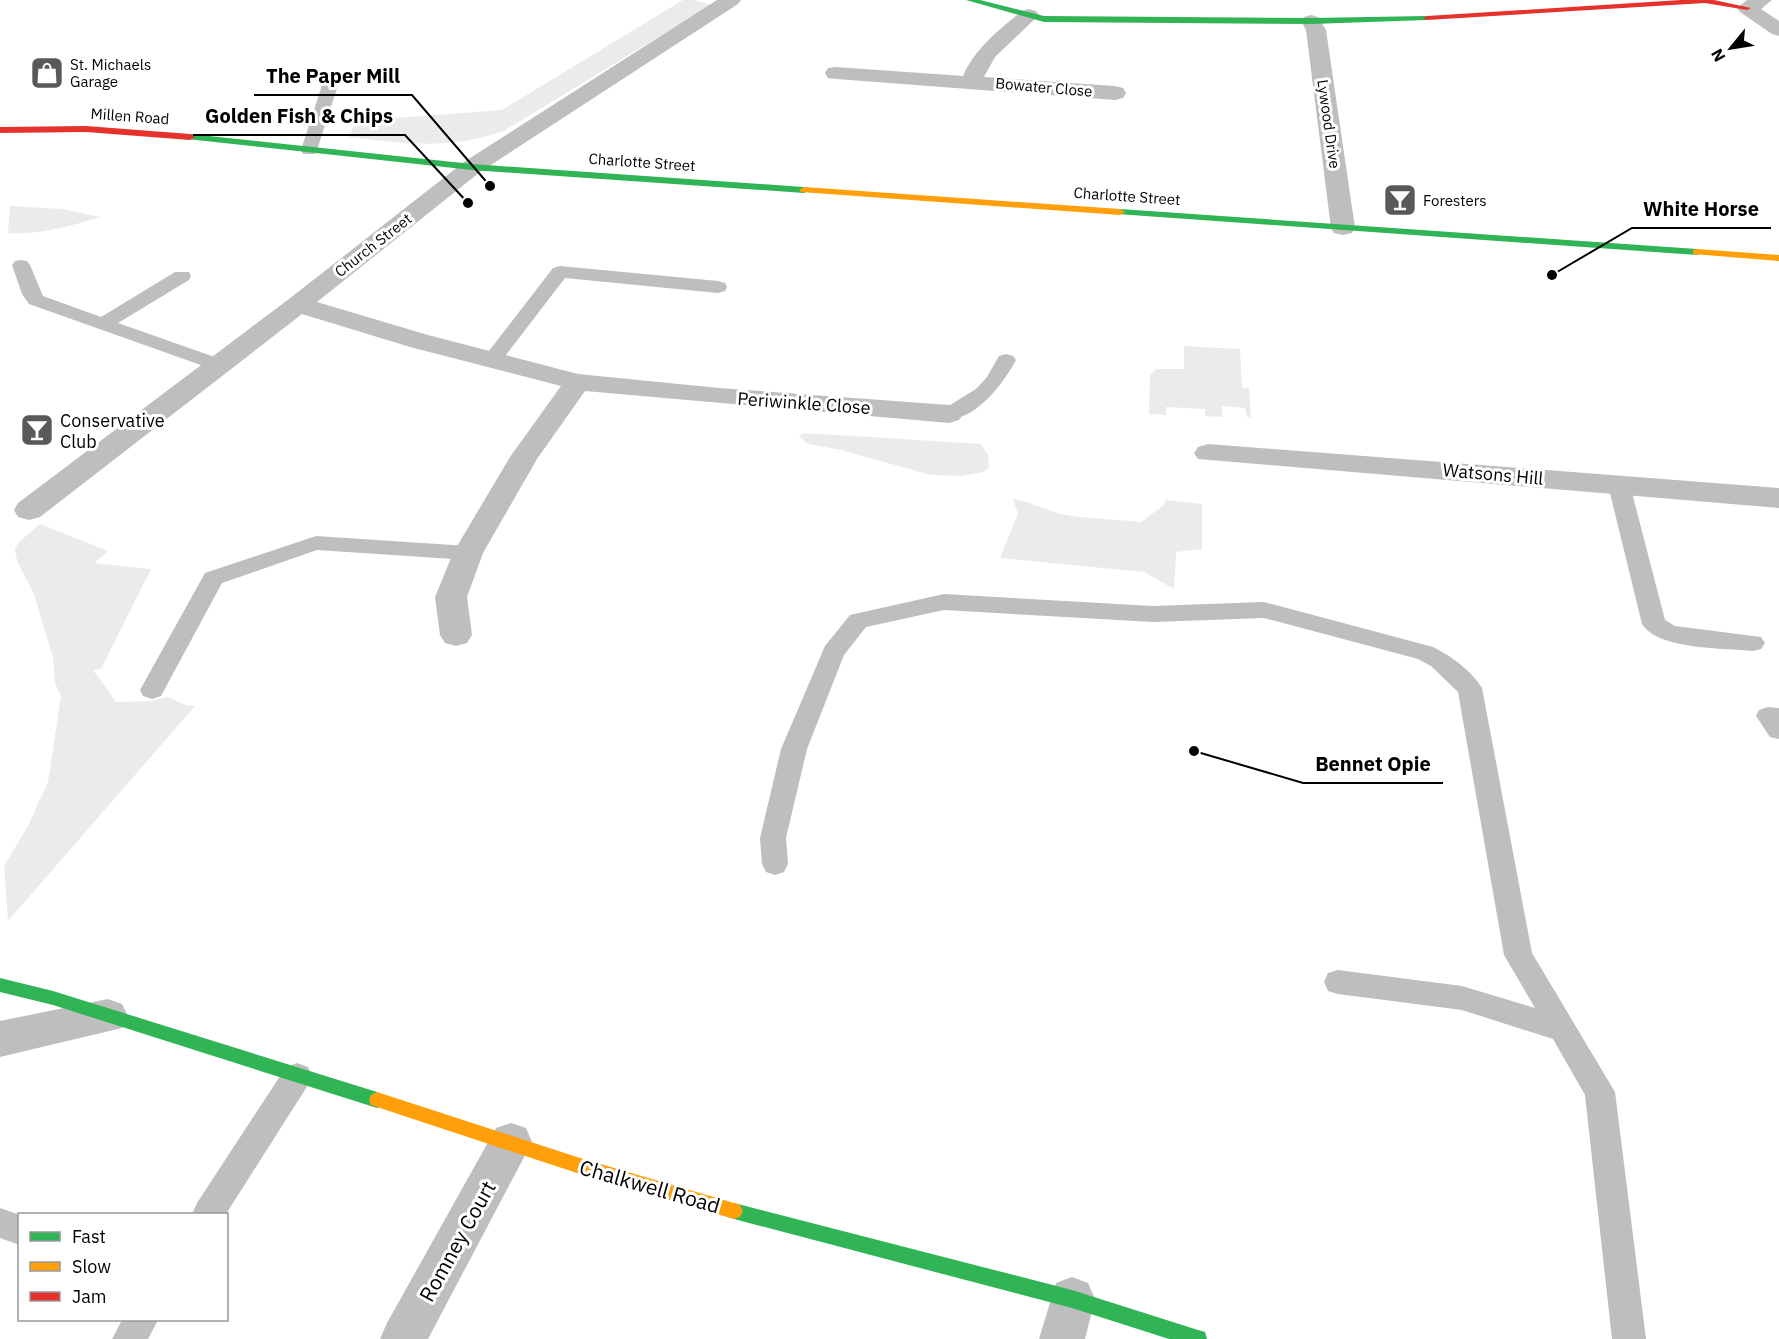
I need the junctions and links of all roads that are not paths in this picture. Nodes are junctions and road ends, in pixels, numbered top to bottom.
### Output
1 (731, 0) edge
2 (970, 0) edge
3 (1754, 4) edge
4 (1029, 15) junction
5 (1311, 21) junction
6 (1779, 30) edge
7 (836, 73) dead end
8 (332, 79) dead end
9 (972, 81) junction
10 (1114, 93) dead end
11 (0, 130) edge
12 (309, 150) junction
13 (472, 167) junction
14 (1343, 228) junction
15 (1779, 258) edge
16 (21, 265) dead end
17 (182, 276) dead end
18 (718, 287) dead end
19 (297, 305) junction
20 (102, 324) junction
21 (492, 360) junction
22 (1005, 360) dead end
23 (219, 366) junction
24 (578, 382) junction
25 (949, 414) joint
26 (1208, 453) dead end
27 (1619, 485) junction
28 (1779, 498) edge
29 (29, 510) dead end
30 (468, 554) junction
31 (456, 635) dead end
32 (1753, 643) dead end
33 (152, 690) dead end
34 (1779, 717) edge
35 (1779, 730) edge
36 (775, 864) dead end
37 (1338, 982) dead end
38 (0, 984) edge
39 (108, 1016) junction
40 (1563, 1030) junction
41 (0, 1039) edge
42 (297, 1076) junction
43 (511, 1142) junction
44 (209, 1213) edge
45 (0, 1223) edge
46 (18, 1229) edge
47 (1067, 1319) edge
48 (140, 1321) edge
49 (129, 1339) edge
50 (403, 1339) edge
51 (1198, 1339) edge
52 (1629, 1339) edge

1 - 13 street, Church Street
2 - 4 street
3 - 5 street
3 - 6 street
4 - 5 street
4 - 9 street, Bowater Close
5 - 14 street, Lywood Drive
7 - 9 street, Bowater Close
8 - 12 lane
9 - 10 street, Bowater Close
11 - 12 street, Millen Road
12 - 13 street, Millen Road
13 - 14 street, Charlotte Street
13 - 19 street, Church Street
14 - 15 street, Charlotte Street
16 - 20 lane
17 - 20 lane
18 - 21 lane
19 - 21 street, Periwinkle Close
19 - 23 street, Church Street
20 - 23 lane
21 - 24 street, Periwinkle Close
22 - 25 lane, Periwinkle Close
23 - 29 street, Church Street
24 - 25 street, Periwinkle Close
24 - 30 street
26 - 27 street, Watsons Hill
27 - 28 street, Watsons Hill
27 - 32 lane
30 - 31 street
30 - 33 lane
34 - 35 lane
36 - 40 lane
37 - 40 lane
38 - 39 street, Chalkwell Road
39 - 41 street, Chalkwell Road
39 - 42 street, Chalkwell Road
40 - 52 lane
42 - 43 street, Chalkwell Road
42 - 44 lane
43 - 47 street, Chalkwell Road
43 - 50 street, Romney Court
45 - 46 lane
47 - 51 street, Chalkwell Road
48 - 49 lane

